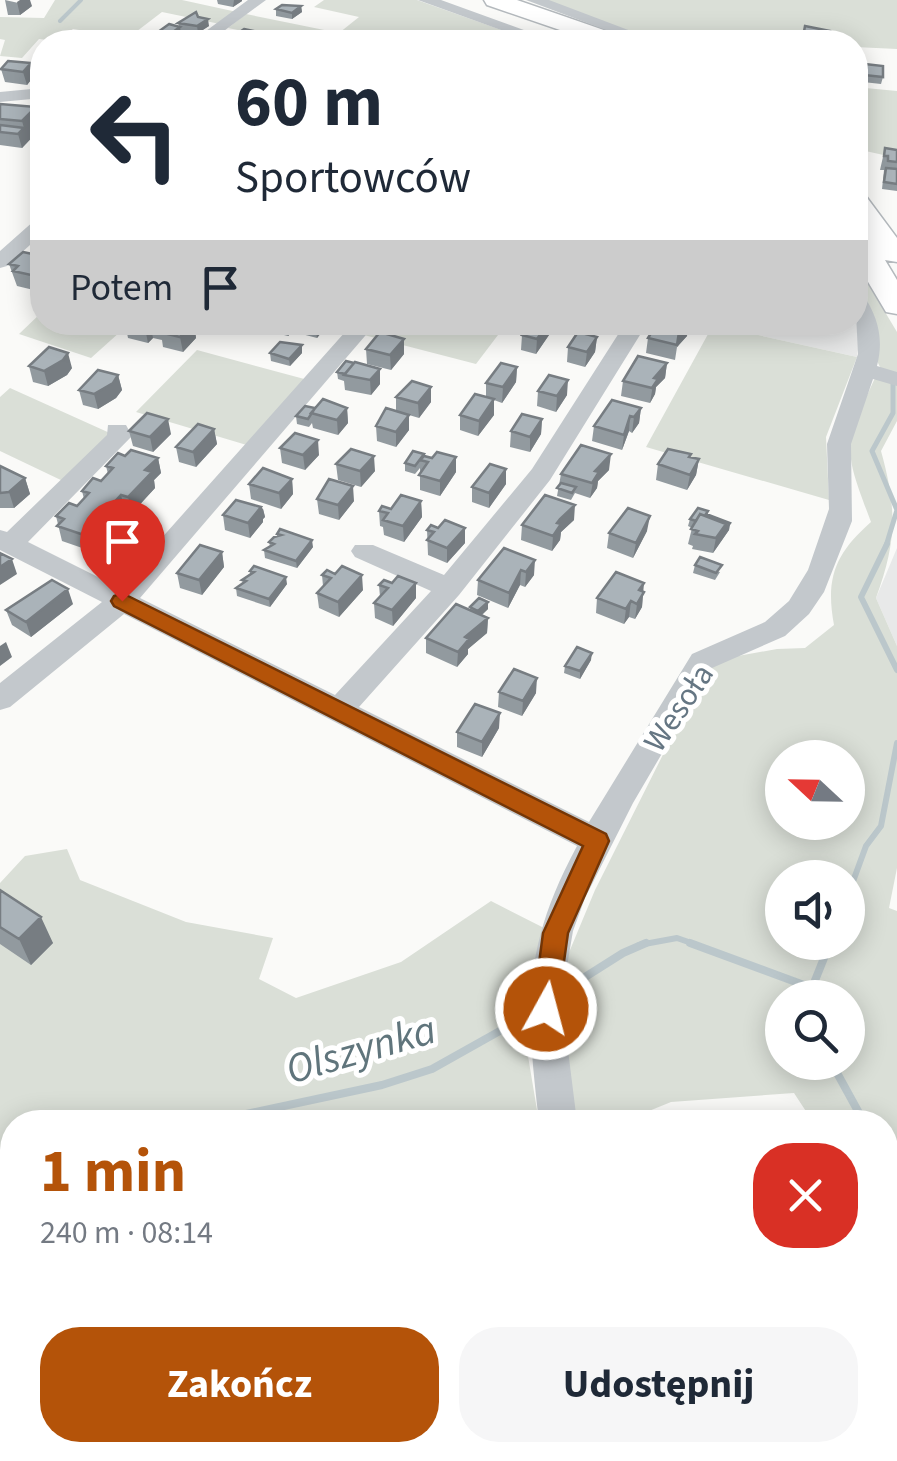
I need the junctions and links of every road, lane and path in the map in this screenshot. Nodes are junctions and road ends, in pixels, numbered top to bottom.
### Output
1 (258, 0) edge
2 (426, 0) edge
3 (465, 0) edge
4 (495, 0) edge
5 (534, 0) edge
6 (216, 30) edge
7 (514, 30) edge
8 (551, 30) edge
9 (581, 30) edge
10 (618, 30) edge
11 (30, 94) edge
12 (0, 97) edge
13 (868, 219) edge
14 (30, 235) edge
15 (868, 257) edge
16 (897, 258) edge
17 (0, 262) edge
18 (897, 305) edge
19 (868, 323) edge
20 (355, 335) edge
21 (629, 335) edge
22 (866, 370) junction
23 (897, 379) edge
24 (118, 430) dead end
25 (5, 541) edge
26 (364, 551) dead end
27 (449, 588) junction
28 (122, 601) junction
29 (0, 699) edge
30 (339, 710) junction
31 (597, 841) junction
32 (557, 1110) edge

1 - 6 street
2 - 7 street
3 - 8 highway
4 - 9 highway
5 - 10 street
11 - 12 street
13 - 16 highway
14 - 17 street
15 - 18 highway
19 - 22 street, Wesoła
20 - 28 street
21 - 27 street
22 - 23 street
22 - 31 street, Wesoła
24 - 25 street
25 - 28 street
26 - 27 street
27 - 30 street
28 - 29 street
28 - 30 street
30 - 31 street
31 - 32 street, Wesoła

